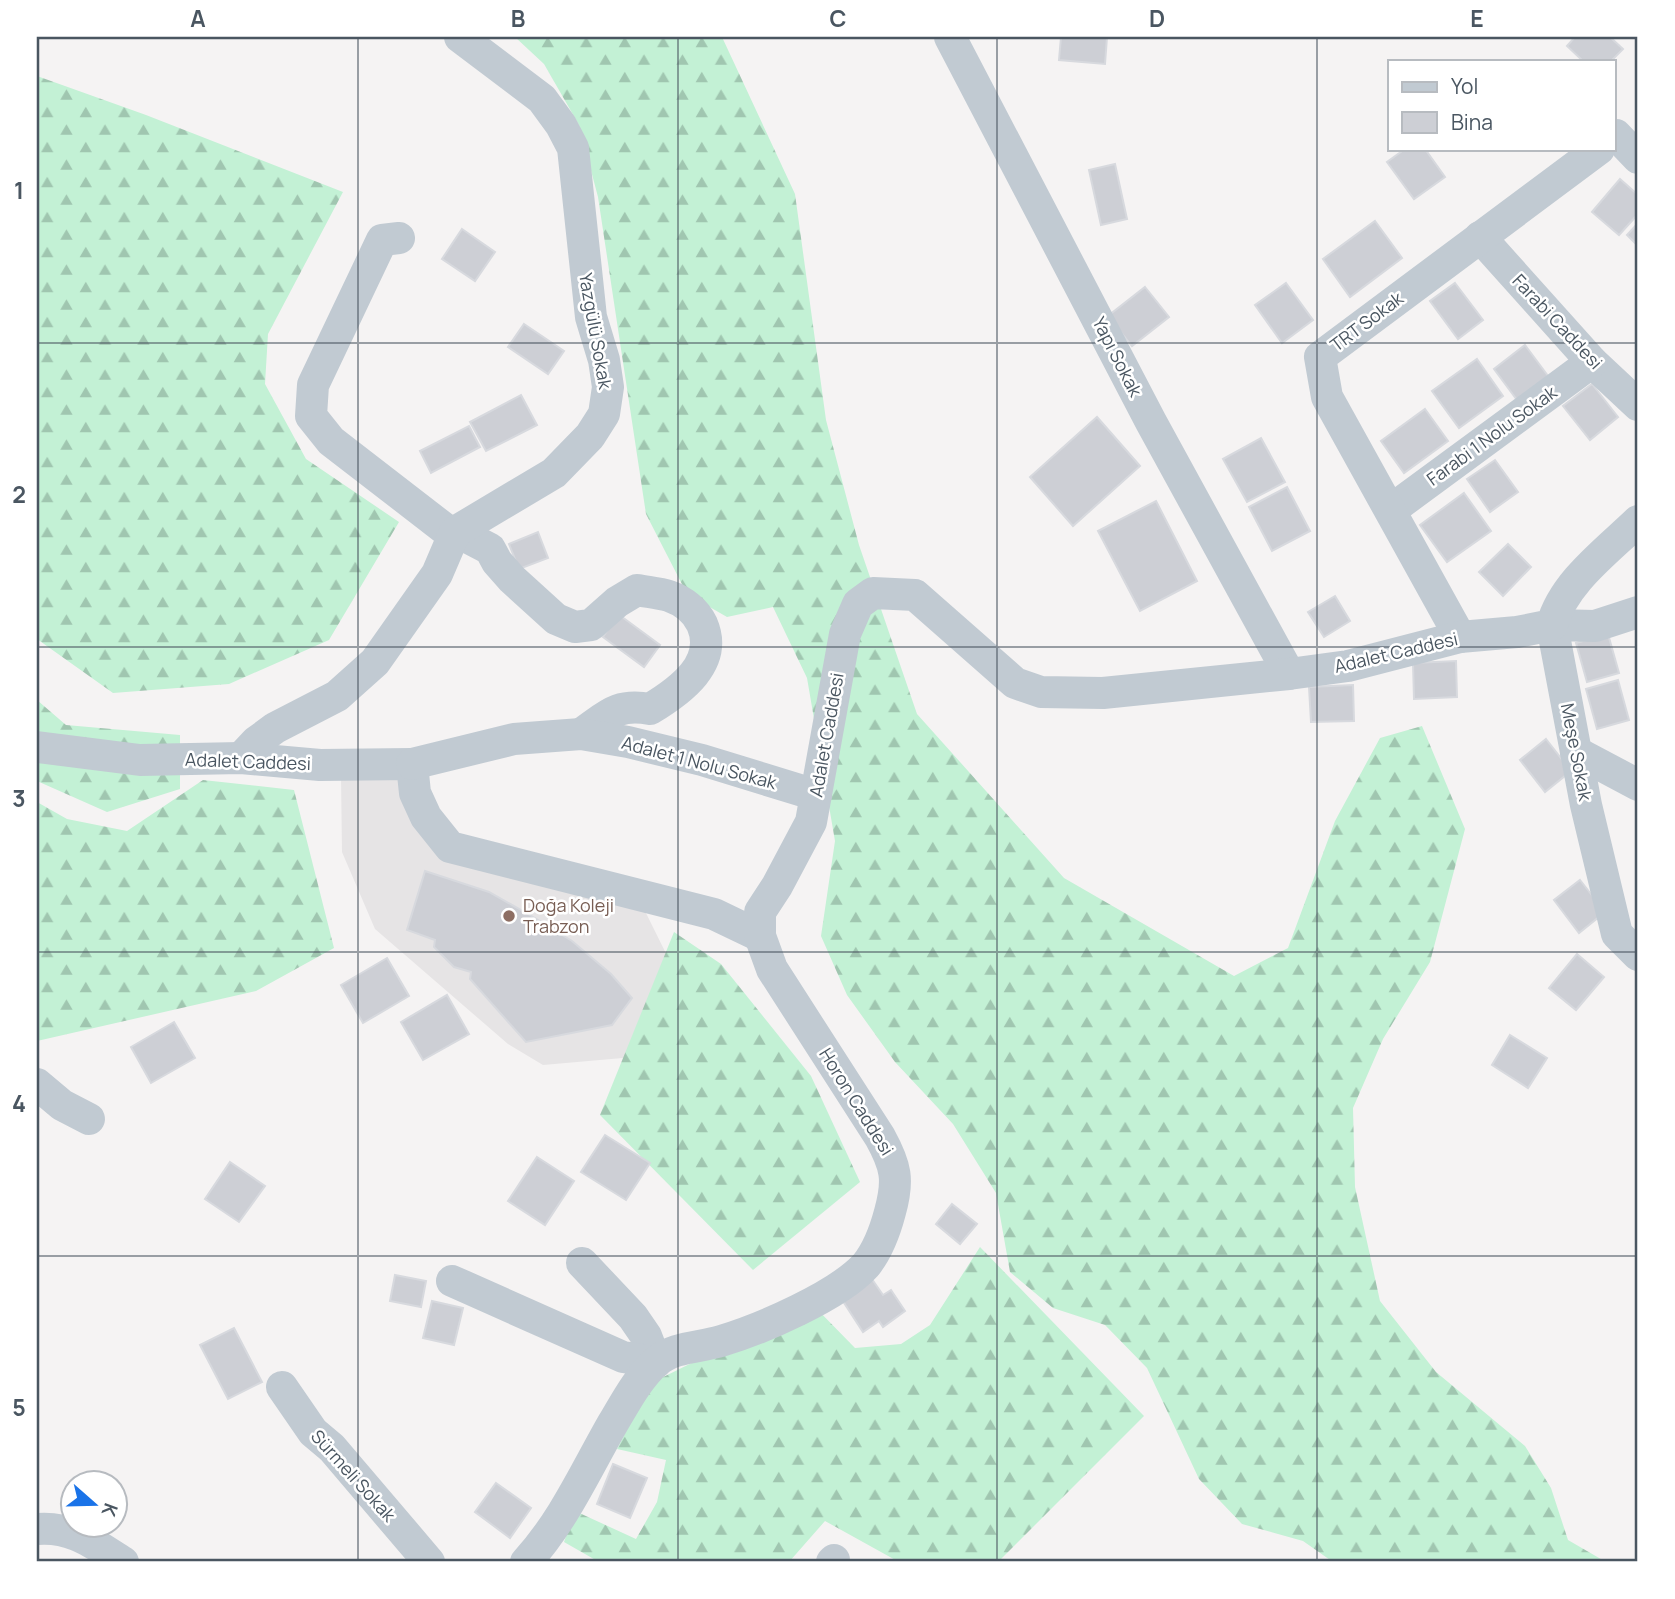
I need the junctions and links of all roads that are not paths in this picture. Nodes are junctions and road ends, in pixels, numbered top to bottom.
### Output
1 (460, 37) edge
2 (950, 37) edge
3 (1617, 135) edge
4 (1597, 150) edge
5 (1638, 158) edge
6 (1480, 237) junction
7 (399, 238) dead end
8 (1592, 362) junction
9 (1638, 405) edge
10 (1391, 510) junction
11 (1638, 521) edge
12 (455, 532) junction
13 (1638, 612) edge
14 (1552, 625) junction
15 (1460, 637) junction
16 (1289, 674) junction
17 (581, 734) junction
18 (37, 747) edge
19 (1576, 752) junction
20 (241, 758) junction
21 (412, 764) junction
22 (1638, 785) edge
23 (816, 795) junction
24 (760, 936) junction
25 (1638, 956) edge
26 (37, 1084) edge
27 (89, 1119) dead end
28 (582, 1263) dead end
29 (452, 1281) dead end
30 (656, 1363) junction
31 (282, 1387) dead end
32 (37, 1529) edge
33 (123, 1562) edge
34 (429, 1562) edge
35 (526, 1562) edge

1 - 12 street, Yazgülü Sokak
2 - 16 street, Yapı Sokak
3 - 5 street
4 - 6 street, TRT Sokak
6 - 8 street, Farabi Caddesi
6 - 10 street, TRT Sokak
7 - 12 street, Adalet 1 Nolu Sokak
8 - 9 street, Farabi Caddesi
8 - 10 street, Farabi 1 Nolu Sokak
10 - 15 street, TRT Sokak
11 - 14 street
12 - 17 street, Adalet 1 Nolu Sokak
12 - 20 street
13 - 14 street
14 - 15 street, Adalet Caddesi
14 - 19 street, Meşe Sokak
15 - 16 street, Adalet Caddesi
16 - 23 street, Adalet Caddesi
17 - 21 street, Adalet 1 Nolu Sokak
17 - 23 street, Adalet 1 Nolu Sokak
18 - 20 street, Adalet Caddesi
19 - 22 street
19 - 25 street, Meşe Sokak
20 - 21 street, Adalet Caddesi
21 - 24 street
23 - 24 street, Adalet Caddesi
24 - 30 street, Horon Caddesi
26 - 27 street
28 - 30 street
29 - 30 street
30 - 35 street, Horon Caddesi
31 - 34 street, Sürmeli Sokak
32 - 33 street

